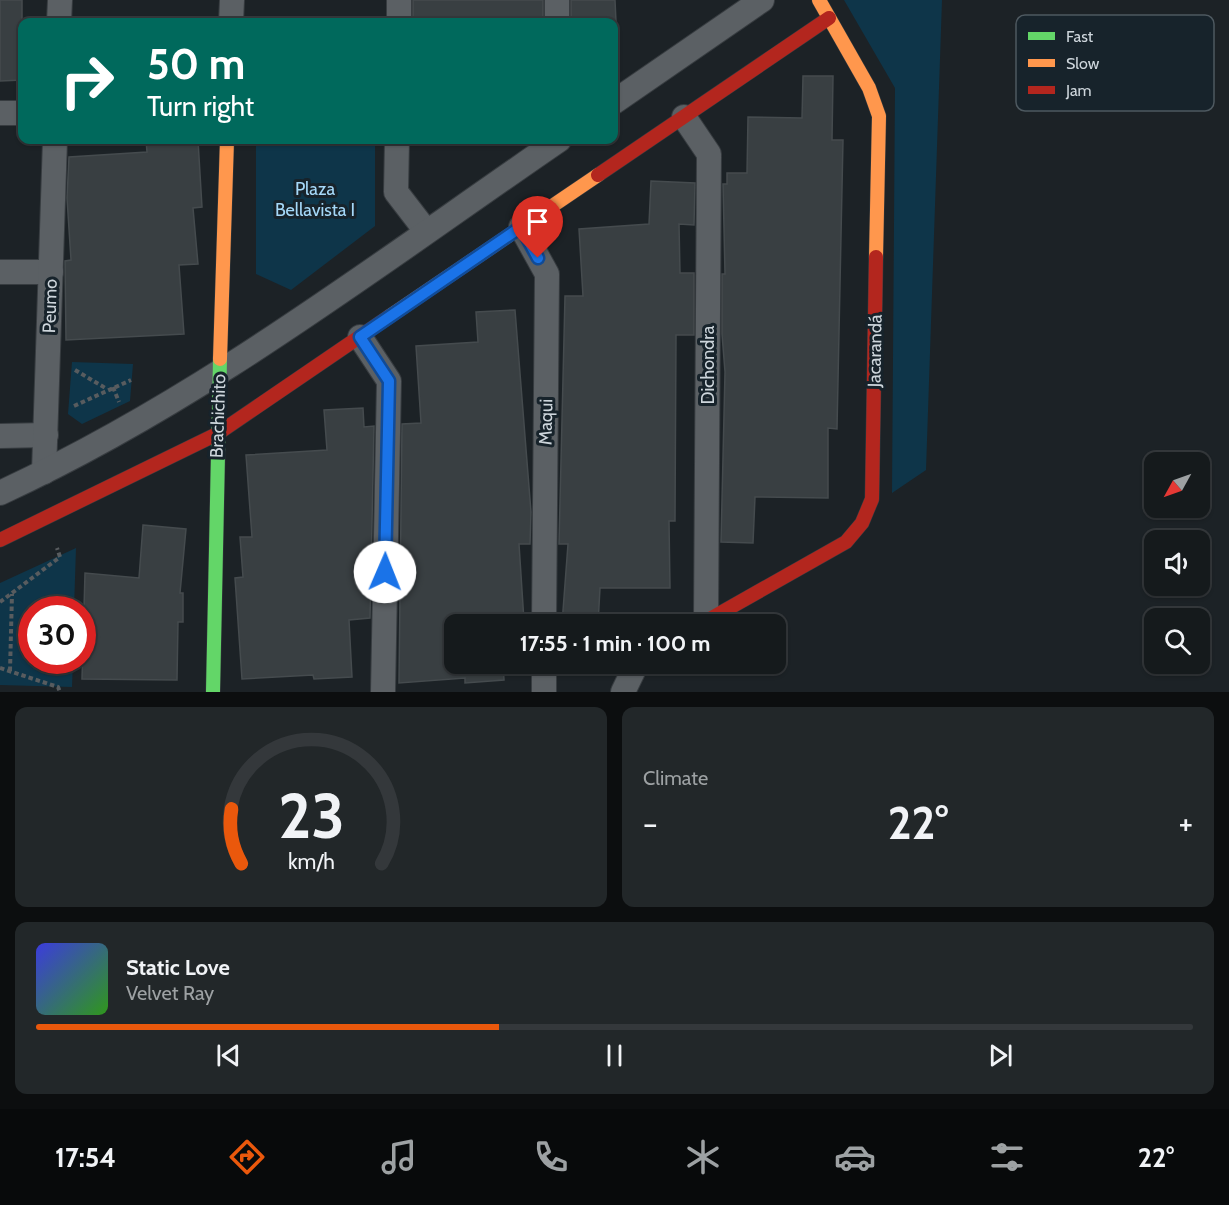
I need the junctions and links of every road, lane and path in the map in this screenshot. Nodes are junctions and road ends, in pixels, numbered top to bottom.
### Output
1 (60, 0) edge
2 (232, 0) edge
3 (399, 0) edge
4 (557, 0) edge
5 (762, 0) edge
6 (819, 0) edge
7 (59, 18) edge
8 (231, 18) edge
9 (399, 18) edge
10 (557, 18) edge
11 (829, 18) junction
12 (618, 99) edge
13 (0, 112) edge
14 (18, 113) edge
15 (684, 117) junction
16 (55, 144) edge
17 (228, 144) edge
18 (397, 144) edge
19 (553, 144) edge
20 (521, 227) junction
21 (426, 231) junction
22 (0, 272) edge
23 (51, 272) junction
24 (360, 337) junction
25 (48, 366) junction
26 (220, 372) junction
27 (131, 380) dead end
28 (107, 389) junction
29 (46, 410) junction
30 (217, 434) junction
31 (46, 435) junction
32 (0, 436) edge
33 (44, 472) junction
34 (0, 493) edge
35 (47, 518) junction
36 (0, 540) edge
37 (12, 594) junction
38 (0, 602) edge
39 (544, 614) edge
40 (704, 614) edge
41 (720, 614) edge
42 (0, 668) edge
43 (10, 671) junction
44 (544, 674) edge
45 (632, 674) edge
46 (60, 692) edge
47 (213, 692) edge
48 (383, 692) edge
49 (544, 692) edge
50 (623, 692) edge

1 - 7 street
2 - 8 street
3 - 9 street
4 - 10 street
5 - 12 street
6 - 11 street, Jacarandá
11 - 15 street
11 - 41 street, Jacarandá
13 - 14 street
15 - 20 street
15 - 40 street, Dichondra
16 - 23 street, Peumo
17 - 26 street, Brachichito
18 - 21 street
19 - 21 street
20 - 24 street
20 - 39 street, Maqui
21 - 26 street
22 - 23 street
23 - 25 street, Peumo
24 - 30 street
24 - 48 street
25 - 28 path
25 - 29 street, Peumo
26 - 30 street, Brachichito
26 - 33 street
27 - 28 path
28 - 29 path
29 - 31 street, Peumo
30 - 35 street
30 - 47 street, Brachichito
31 - 32 street
31 - 33 street, Peumo
33 - 34 street
35 - 36 street
35 - 37 path
37 - 38 path
37 - 43 path
42 - 43 path
43 - 46 path
44 - 49 street
45 - 50 street

